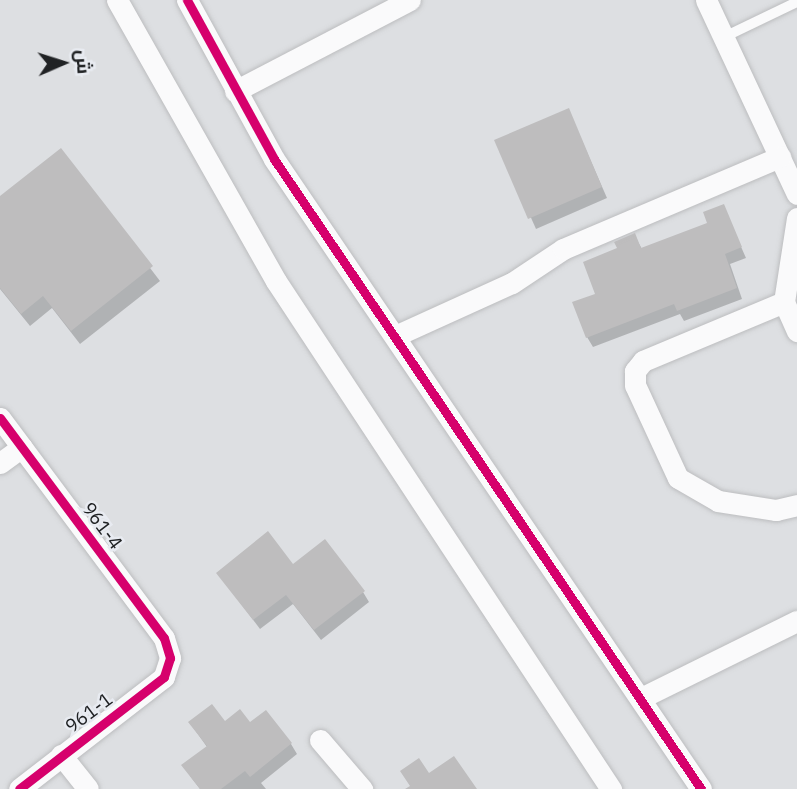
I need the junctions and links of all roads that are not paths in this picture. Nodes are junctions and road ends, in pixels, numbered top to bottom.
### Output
1 (117, 0) edge
2 (187, 0) edge
3 (411, 0) edge
4 (706, 0) edge
5 (797, 2) edge
6 (724, 37) junction
7 (235, 91) junction
8 (780, 157) junction
9 (797, 194) edge
10 (797, 218) edge
11 (784, 302) junction
12 (797, 331) edge
13 (395, 335) junction
14 (0, 418) edge
15 (22, 447) junction
16 (0, 464) edge
17 (797, 505) edge
18 (797, 621) edge
19 (170, 657) joint
20 (641, 698) junction
21 (320, 740) dead end
22 (61, 755) junction
23 (19, 789) edge
24 (88, 789) edge
25 (362, 789) edge
26 (611, 789) edge
27 (701, 789) edge

1 - 26 street
2 - 7 street
3 - 7 street
4 - 6 street
5 - 6 lane
6 - 8 street
7 - 13 street
8 - 9 street
8 - 13 street
10 - 11 street
11 - 12 street
11 - 17 street
13 - 20 street
14 - 15 street, 961-4
15 - 16 street
15 - 19 street, 961-4
18 - 20 street
19 - 22 street, 961-1
20 - 27 street
21 - 25 street
22 - 23 street, 961-1
22 - 24 street

